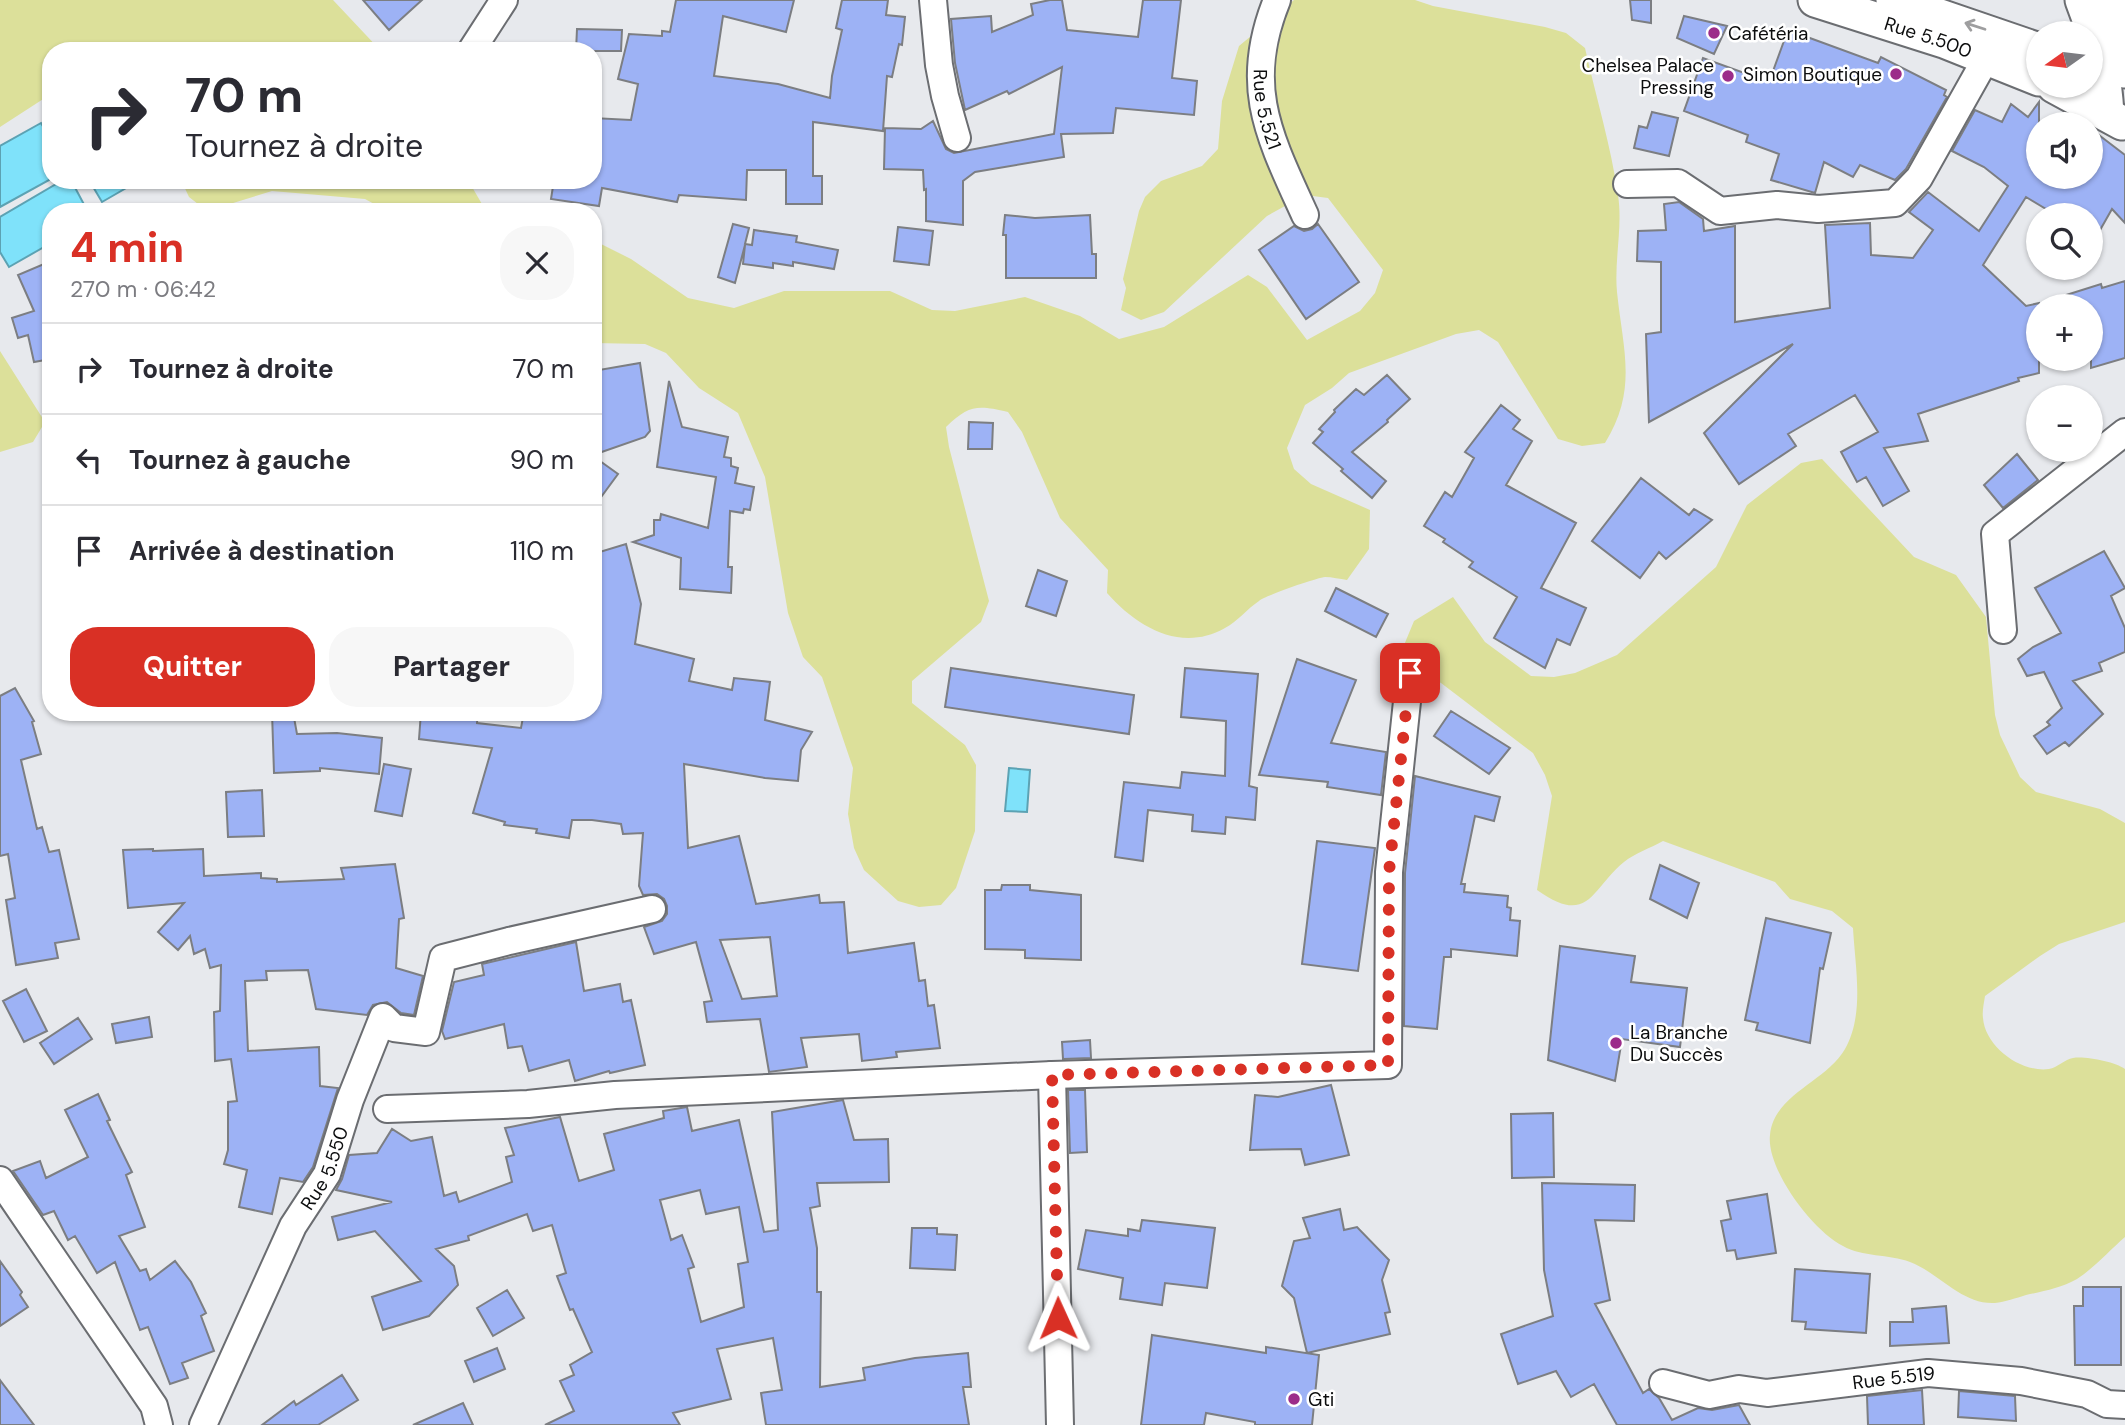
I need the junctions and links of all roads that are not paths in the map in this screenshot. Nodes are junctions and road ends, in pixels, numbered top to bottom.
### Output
1 (504, 0) edge
2 (933, 0) edge
3 (1277, 0) edge
4 (1815, 0) edge
5 (1893, 0) edge
6 (2082, 0) edge
7 (2108, 0) edge
8 (477, 42) edge
9 (2026, 46) edge
10 (1987, 57) junction
11 (2026, 74) edge
12 (2113, 95) edge
13 (957, 138) dead end
14 (1627, 184) dead end
15 (1305, 215) dead end
16 (2125, 432) edge
17 (2004, 630) dead end
18 (1410, 673) dead end
19 (652, 909) dead end
20 (1052, 1075) junction
21 (387, 1109) dead end
22 (0, 1180) edge
23 (1663, 1383) dead end
24 (2112, 1411) edge
25 (159, 1425) edge
26 (204, 1425) edge
27 (1060, 1425) edge

1 - 8 street
2 - 13 street
3 - 15 street, Rue 5.521
4 - 10 main road, Rue 5.500
9 -> 5 main road, Rue 5.500
6 - 12 main road
7 - 12 main road
10 - 11 main road, Rue 5.500
10 - 14 street
16 - 17 street
18 - 20 street
19 - 26 street, Rue 5.550
20 - 21 street
20 - 27 street
22 - 25 street
23 - 24 street, Rue 5.519

